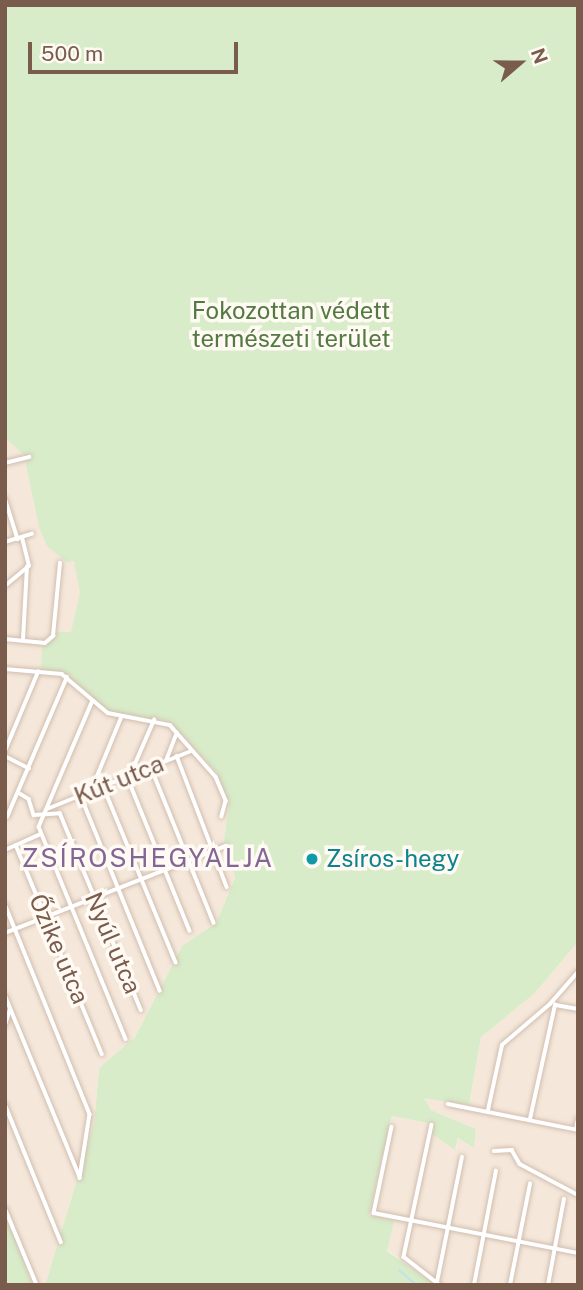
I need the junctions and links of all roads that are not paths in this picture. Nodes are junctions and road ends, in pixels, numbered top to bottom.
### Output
1 (29, 457) dead end
2 (5, 463) edge
3 (5, 498) edge
4 (32, 534) dead end
5 (20, 538) junction
6 (5, 542) edge
7 (60, 563) dead end
8 (28, 566) junction
9 (5, 586) edge
10 (5, 639) edge
11 (23, 640) junction
12 (5, 668) edge
13 (38, 672) junction
14 (67, 677) junction
15 (92, 703) junction
16 (121, 718) junction
17 (154, 720) junction
18 (177, 733) junction
19 (192, 752) junction
20 (5, 753) edge
21 (177, 756) junction
22 (166, 761) junction
23 (151, 766) junction
24 (29, 768) junction
25 (129, 775) junction
26 (91, 791) junction
27 (19, 793) junction
28 (107, 795) dead end
29 (81, 796) junction
30 (5, 806) edge
31 (10, 811) junction
32 (46, 811) junction
33 (222, 816) dead end
34 (7, 817) dead end
35 (41, 834) junction
36 (16, 845) junction
37 (226, 846) dead end
38 (5, 850) edge
39 (212, 851) junction
40 (188, 861) junction
41 (165, 870) junction
42 (142, 879) junction
43 (227, 887) dead end
44 (118, 889) junction
45 (94, 898) junction
46 (5, 904) edge
47 (71, 908) junction
48 (45, 918) junction
49 (214, 923) dead end
50 (17, 929) junction
51 (190, 931) dead end
52 (5, 933) edge
53 (176, 962) dead end
54 (578, 972) edge
55 (160, 991) dead end
56 (5, 995) edge
57 (553, 1005) junction
58 (10, 1008) junction
59 (578, 1009) edge
60 (141, 1010) dead end
61 (5, 1025) edge
62 (126, 1039) dead end
63 (102, 1054) dead end
64 (5, 1104) edge
65 (448, 1104) dead end
66 (488, 1110) junction
67 (530, 1119) junction
68 (578, 1119) edge
69 (432, 1125) dead end
70 (392, 1127) dead end
71 (577, 1130) edge
72 (494, 1151) dead end
73 (462, 1157) dead end
74 (496, 1171) dead end
75 (530, 1185) dead end
76 (578, 1195) edge
77 (564, 1199) dead end
78 (5, 1208) edge
79 (411, 1221) junction
80 (448, 1229) junction
81 (484, 1235) junction
82 (61, 1242) dead end
83 (518, 1242) junction
84 (555, 1249) junction
85 (578, 1253) edge
86 (439, 1283) edge
87 (37, 1285) edge
88 (474, 1285) edge
89 (510, 1285) edge
90 (548, 1285) edge

1 - 2 street
3 - 5 street
4 - 5 street
5 - 6 street
5 - 8 street
7 - 11 street
8 - 9 street
8 - 11 street
10 - 11 street
12 - 13 street
13 - 14 street
13 - 20 street
14 - 15 street
14 - 24 street
15 - 16 street
15 - 32 street
16 - 17 street
16 - 26 street
17 - 18 street
17 - 25 street
18 - 19 street
18 - 22 street
19 - 21 street, Kút utca
19 - 33 street
20 - 24 street
21 - 22 street, Kút utca
21 - 39 street
22 - 23 street, Kút utca
23 - 25 street, Kút utca
23 - 40 street
24 - 27 street
25 - 26 street, Kút utca
25 - 41 street
26 - 29 street, Kút utca
27 - 31 street
27 - 32 street
28 - 42 street
29 - 32 street, Kút utca
29 - 44 street
30 - 31 street
31 - 34 street
32 - 35 street
32 - 45 street, Nyúl utca
35 - 36 street
35 - 47 street
36 - 38 street
36 - 48 street, Őzike utca
37 - 39 street
39 - 40 street
39 - 43 street
40 - 41 street
40 - 49 street
41 - 42 street
41 - 51 street
42 - 44 street
42 - 53 street
44 - 45 street
44 - 55 street
45 - 47 street
45 - 60 street, Nyúl utca
46 - 50 street
47 - 48 street
47 - 62 street
48 - 50 street
48 - 63 street, Őzike utca
50 - 52 street
50 - 58 street
54 - 57 street
56 - 58 street
57 - 59 street
57 - 66 street
57 - 67 street
58 - 61 street
64 - 82 street
65 - 66 street
66 - 67 street
67 - 71 street
68 - 71 street
69 - 79 street
70 - 79 street
72 - 76 street
73 - 80 street
74 - 81 street
75 - 83 street
77 - 84 street
78 - 87 street
79 - 80 street
79 - 86 street
80 - 81 street
80 - 86 street
81 - 83 street
81 - 88 street
83 - 84 street
83 - 89 street
84 - 85 street
84 - 90 street

